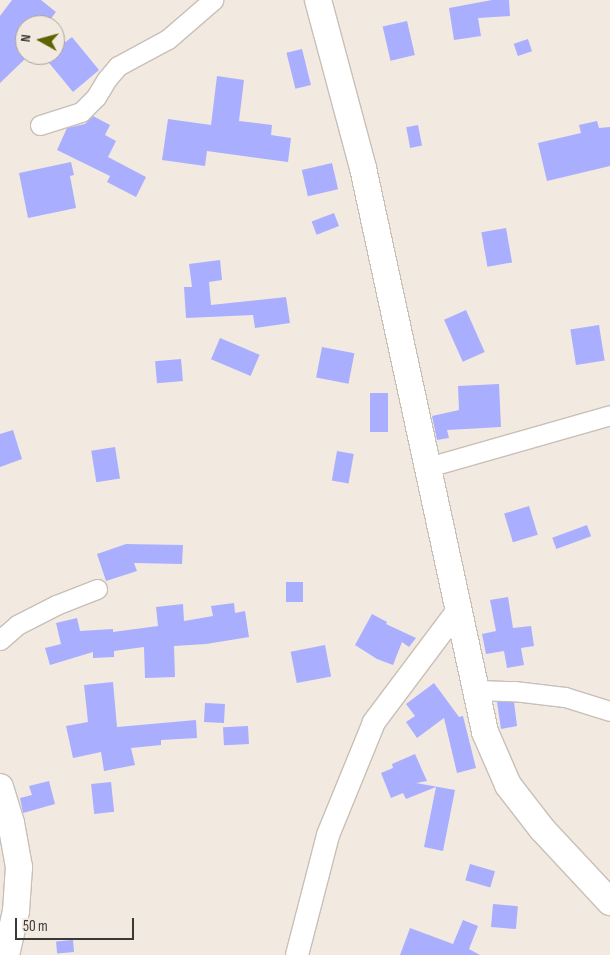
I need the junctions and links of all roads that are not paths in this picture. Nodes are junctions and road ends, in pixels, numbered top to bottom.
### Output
1 (213, 0) edge
2 (318, 0) edge
3 (40, 126) dead end
4 (610, 415) edge
5 (428, 467) junction
6 (97, 589) dead end
7 (458, 610) junction
8 (0, 640) edge
9 (476, 690) junction
10 (610, 711) edge
11 (0, 787) edge
12 (610, 902) edge
13 (6, 955) edge
14 (297, 955) edge

1 - 3 street
2 - 5 main road
4 - 5 street
5 - 7 main road
6 - 8 street
7 - 9 main road
7 - 14 street
9 - 10 street
9 - 12 main road
11 - 13 main road

